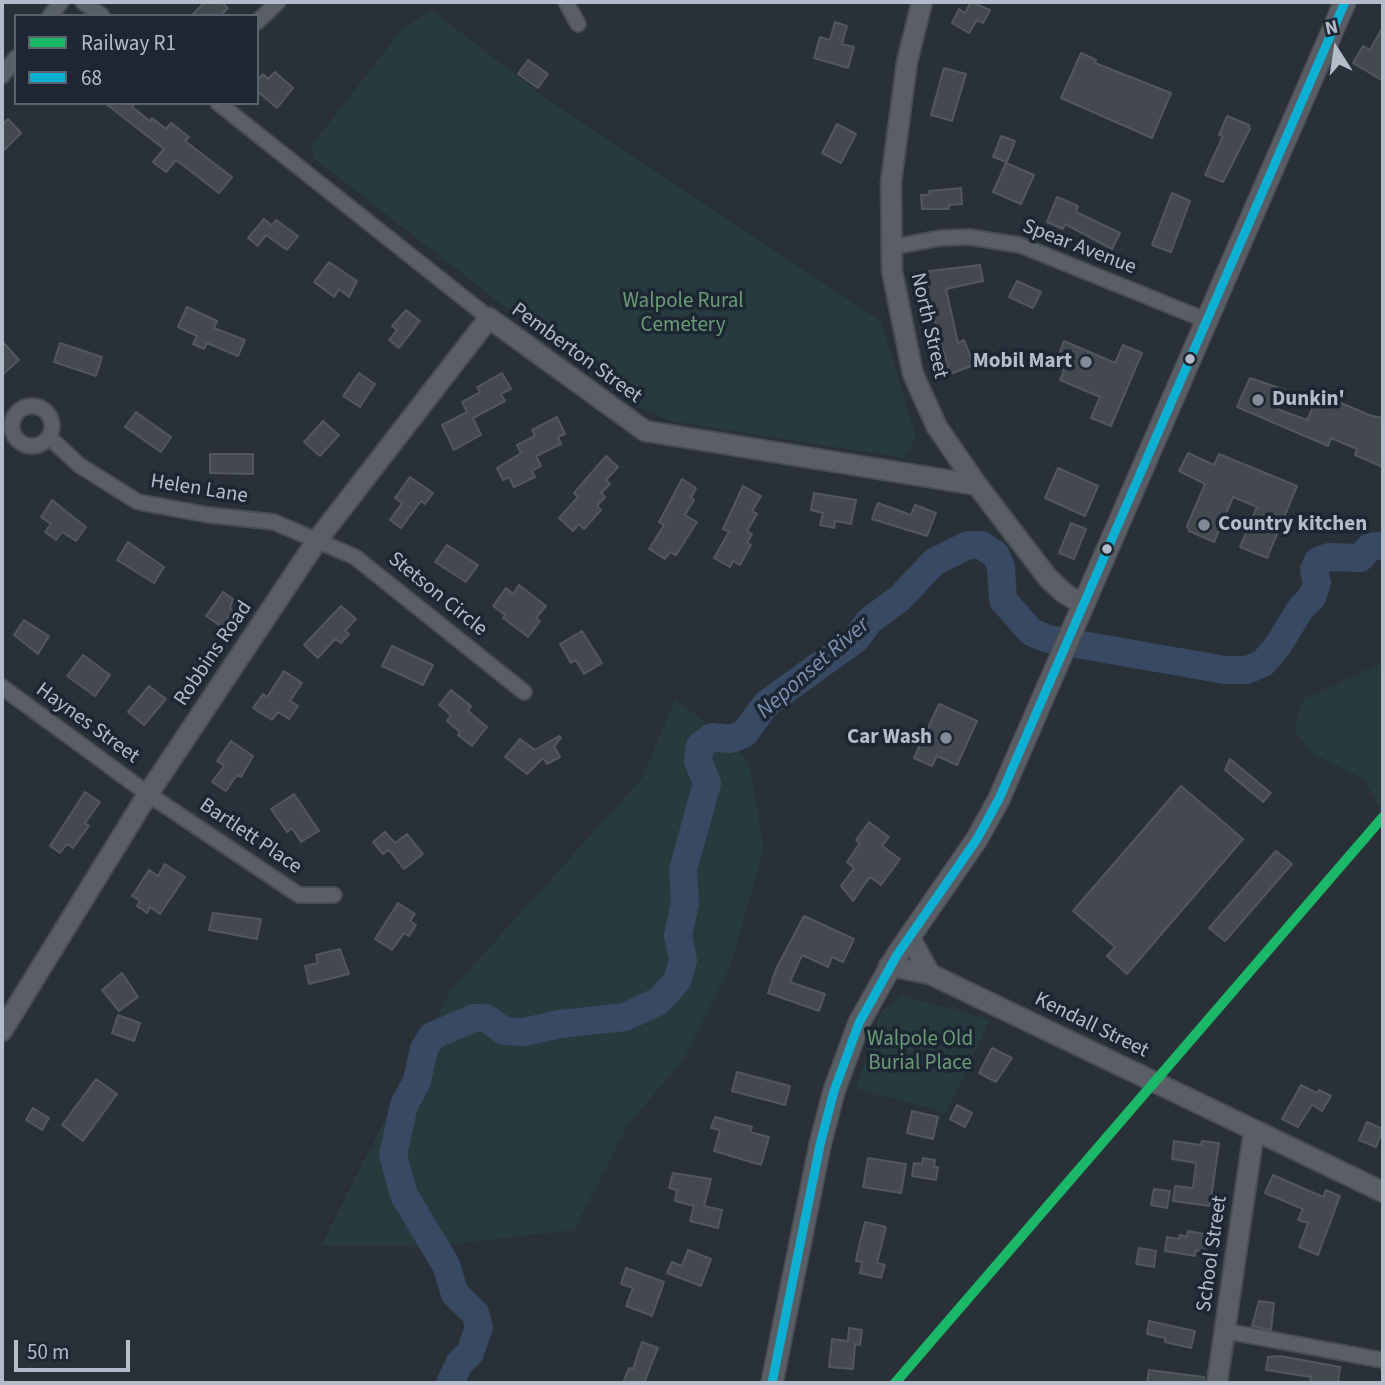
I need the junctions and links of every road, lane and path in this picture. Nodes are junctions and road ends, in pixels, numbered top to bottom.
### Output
1 (83, 2) edge
2 (278, 2) edge
3 (566, 2) edge
4 (922, 2) edge
5 (1345, 2) edge
6 (99, 14) edge
7 (259, 20) edge
8 (578, 24) dead end
9 (14, 61) edge
10 (2, 76) edge
11 (221, 105) edge
12 (889, 248) junction
13 (489, 318) junction
14 (1208, 321) junction
15 (49, 437) dead end
16 (977, 485) junction
17 (318, 539) junction
18 (1084, 605) junction
19 (2, 687) edge
20 (524, 692) dead end
21 (148, 794) junction
22 (334, 895) dead end
23 (909, 936) junction
24 (890, 966) junction
25 (930, 974) junction
26 (2, 1031) edge
27 (1254, 1131) junction
28 (1383, 1192) edge
29 (1225, 1331) junction
30 (1382, 1360) edge
31 (772, 1383) edge
32 (1217, 1383) edge

1 - 6 street
2 - 7 street
3 - 8 street
4 - 12 street, North Street
5 - 14 main road
9 - 10 street
11 - 13 street, Pemberton Street
12 - 14 street, Spear Avenue
12 - 16 street, North Street
13 - 16 street, Pemberton Street
13 - 17 street, Robbins Road
14 - 18 main road
15 - 17 street, Helen Lane
16 - 18 street, North Street
17 - 20 street, Stetson Circle
17 - 21 street, Robbins Road
18 - 23 main road
19 - 21 street, Haynes Street
21 - 22 street, Bartlett Place
21 - 26 street, Robbins Road
23 - 24 main road
23 - 25 street
24 - 25 street, Kendall Street
24 - 31 main road
25 - 27 street, Kendall Street
27 - 28 street, Kendall Street
27 - 29 street, School Street
29 - 30 street
29 - 32 street, School Street

